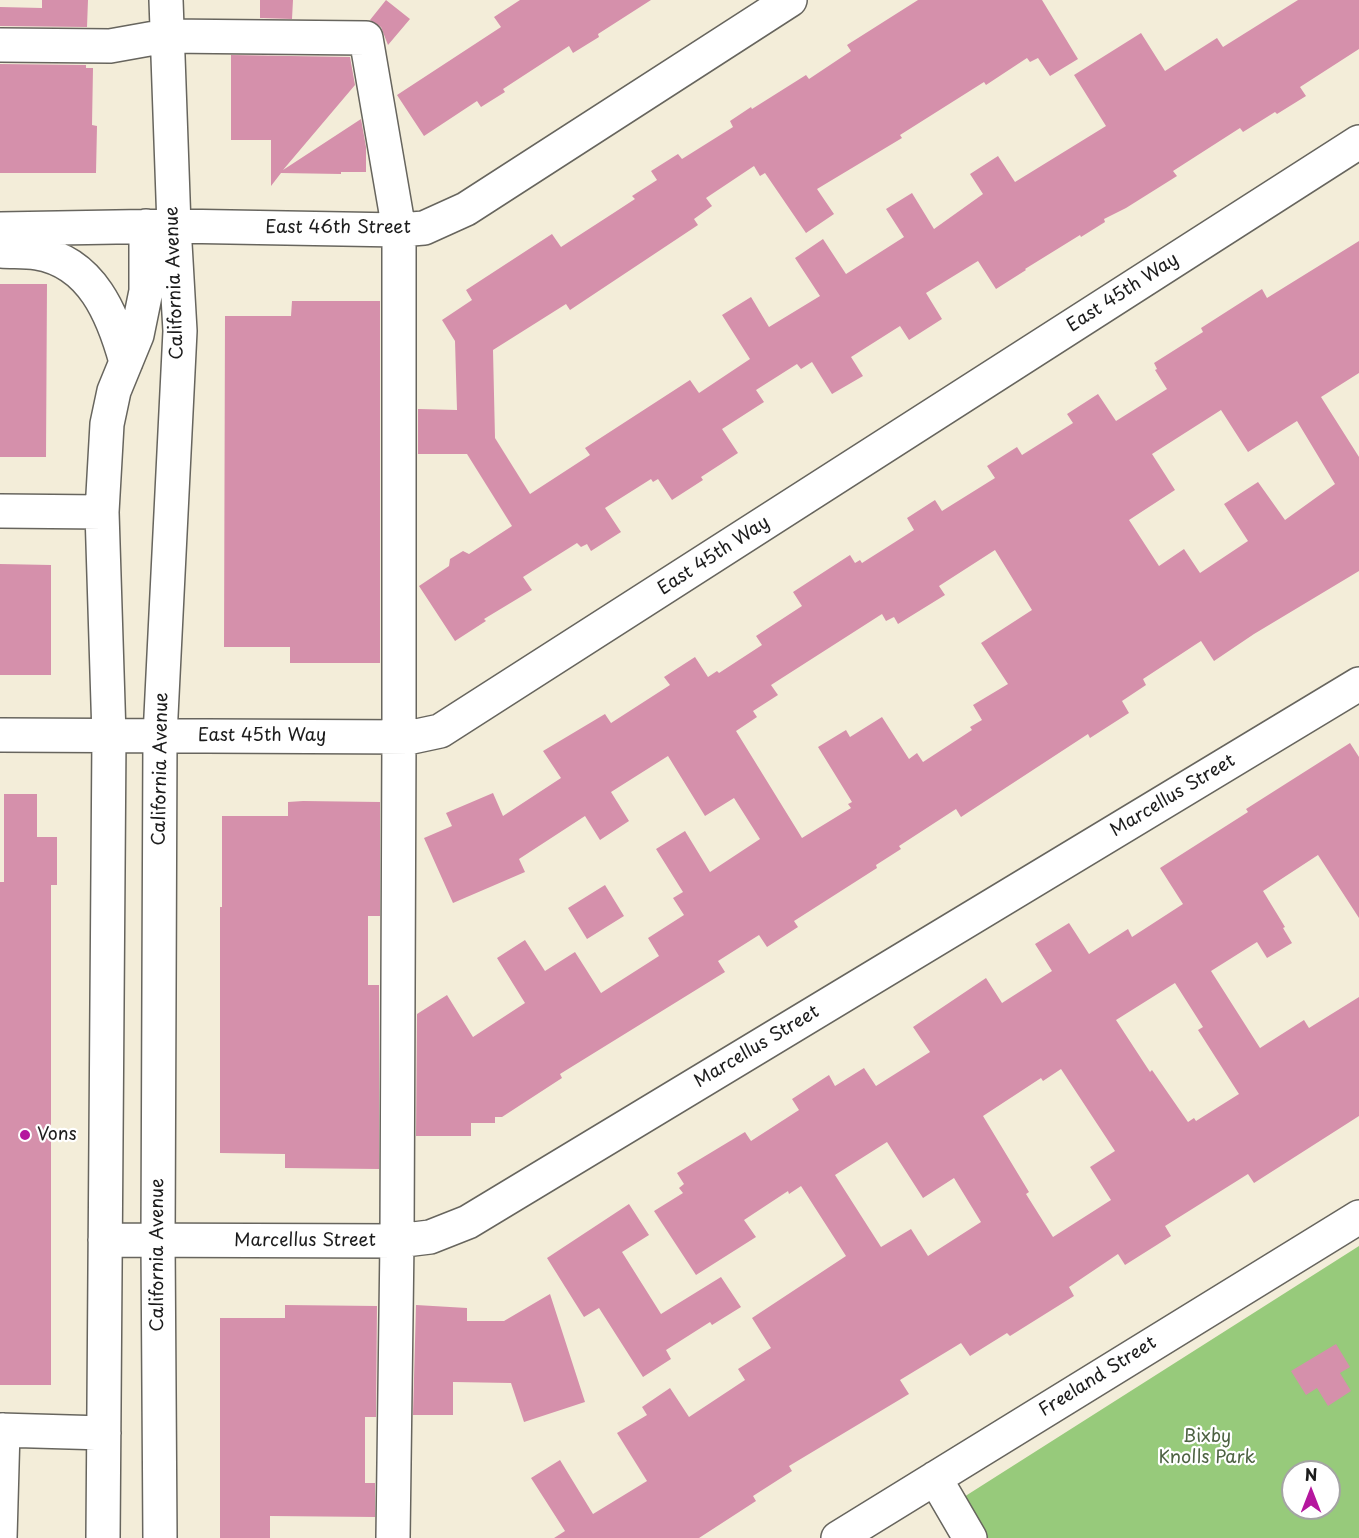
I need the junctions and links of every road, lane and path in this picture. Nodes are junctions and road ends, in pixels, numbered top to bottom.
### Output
1 (166, 0) edge
2 (790, 0) edge
3 (166, 36) junction
4 (0, 45) edge
5 (1359, 142) edge
6 (160, 226) junction
7 (0, 229) edge
8 (399, 230) junction
9 (0, 251) edge
10 (126, 362) junction
11 (0, 511) edge
12 (102, 512) junction
13 (1359, 684) edge
14 (0, 735) edge
15 (109, 736) junction
16 (160, 736) junction
17 (399, 737) junction
18 (1359, 1217) edge
19 (105, 1240) junction
20 (158, 1241) junction
21 (397, 1241) junction
22 (2, 1430) edge
23 (104, 1433) junction
24 (935, 1478) junction
25 (0, 1538) edge
26 (103, 1538) edge
27 (160, 1538) edge
28 (393, 1538) edge
29 (838, 1538) edge
30 (970, 1538) edge

1 - 3 street, California Avenue
2 - 8 street, East 46th Street
3 - 4 street
3 - 6 street, California Avenue
3 - 8 street
5 - 17 street, East 45th Way
6 - 7 street, East 46th Street
6 - 8 street, East 46th Street
6 - 10 street, California Avenue
6 - 16 street, California Avenue
8 - 17 street
9 - 10 street
10 - 12 street, California Avenue
11 - 12 street
12 - 15 street, California Avenue
13 - 21 street, Marcellus Street
14 - 15 street, East 45th Way
15 - 16 street, East 45th Way
15 - 19 street, California Avenue
16 - 17 street, East 45th Way
16 - 20 street, California Avenue
17 - 21 street
18 - 24 street, Freeland Street
19 - 20 street, Marcellus Street
19 - 23 street, California Avenue
20 - 21 street, Marcellus Street
20 - 27 street, California Avenue
21 - 28 street
22 - 23 street
22 - 25 street
23 - 26 street, California Avenue
24 - 29 street, Freeland Street
24 - 30 street

